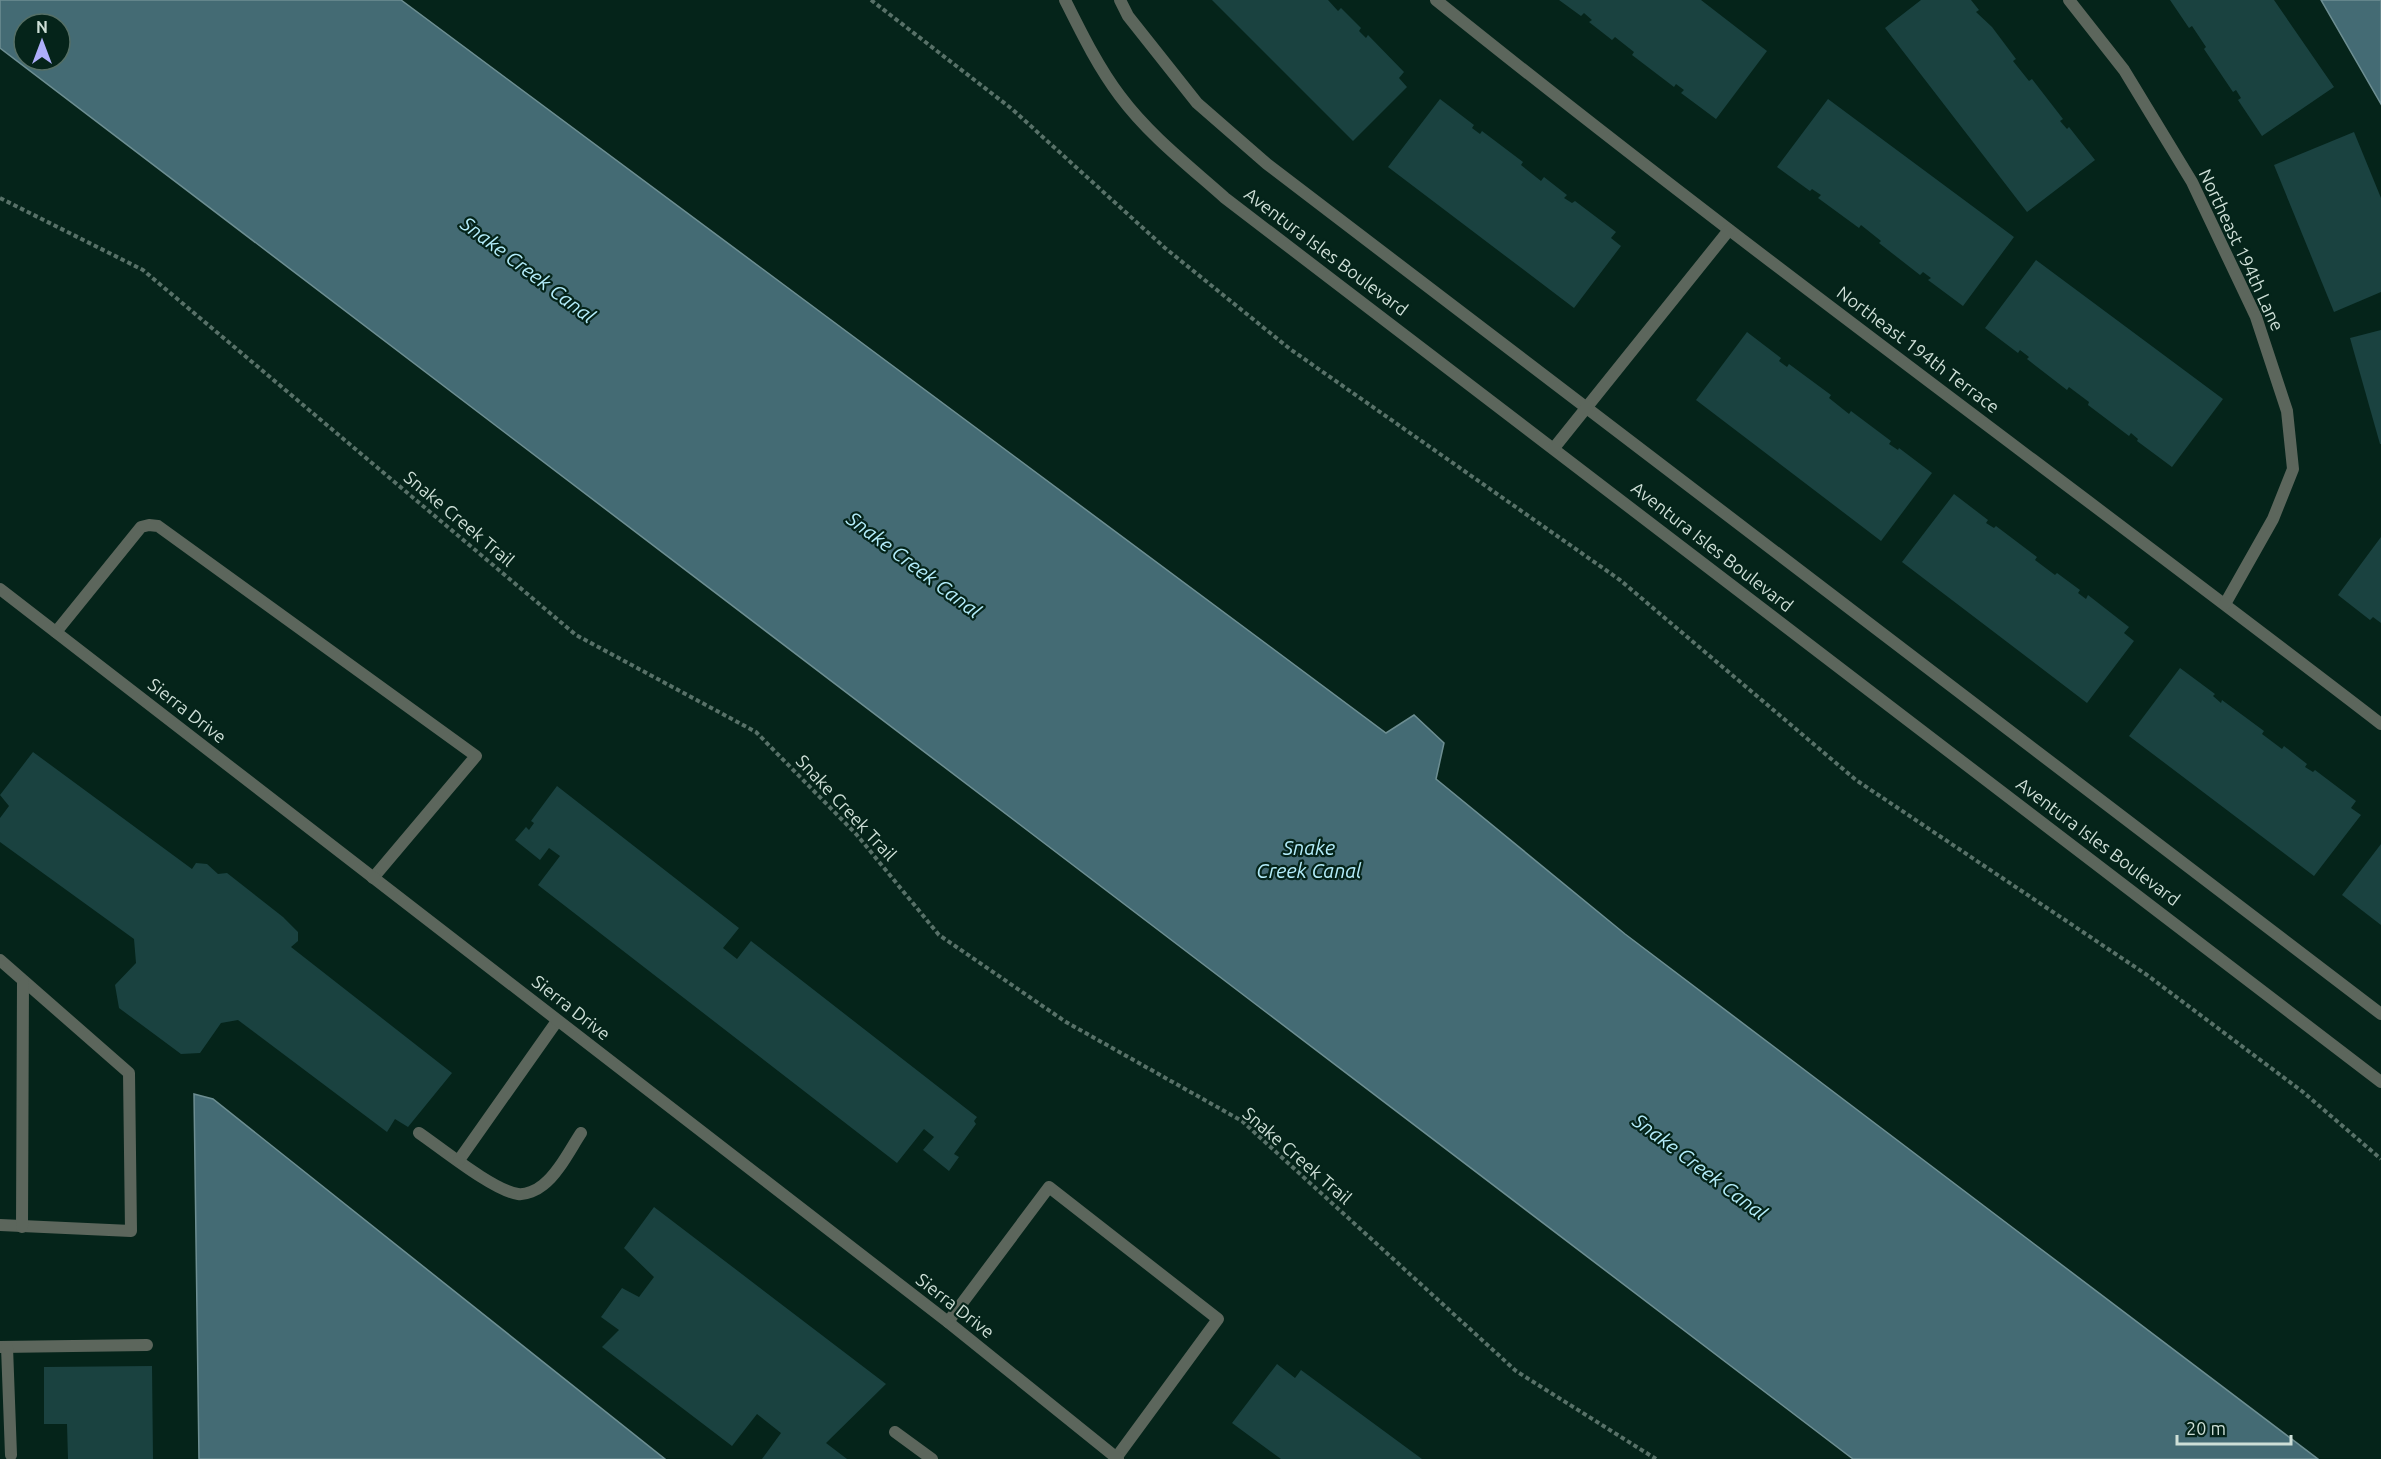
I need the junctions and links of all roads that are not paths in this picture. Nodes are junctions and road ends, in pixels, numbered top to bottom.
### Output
1 (1065, 0) edge
2 (1120, 0) edge
3 (1436, 0) edge
4 (2069, 0) edge
5 (1729, 231) junction
6 (1585, 409) junction
7 (1554, 448) junction
8 (0, 589) edge
9 (2225, 604) junction
10 (56, 632) junction
11 (2381, 723) edge
12 (372, 878) junction
13 (0, 960) edge
14 (23, 981) junction
15 (2381, 1014) edge
16 (557, 1021) junction
17 (2381, 1082) edge
18 (419, 1133) dead end
19 (581, 1133) dead end
20 (459, 1160) junction
21 (0, 1225) edge
22 (22, 1227) junction
23 (948, 1322) junction
24 (147, 1345) dead end
25 (4, 1347) edge
26 (895, 1432) dead end
27 (7, 1457) edge
28 (1117, 1458) edge
29 (932, 1459) edge

1 - 7 street, Aventura Isles Boulevard
2 - 6 street, Aventura Isles Boulevard
3 - 5 street, Northeast 194th Terrace
4 - 9 street, Northeast 194th Lane
5 - 6 street
5 - 9 street, Northeast 194th Terrace
6 - 7 street
6 - 15 street, Aventura Isles Boulevard
7 - 17 street, Aventura Isles Boulevard
8 - 10 street, Sierra Drive
9 - 11 street, Northeast 194th Terrace
10 - 12 street, Sierra Drive
10 - 12 street
12 - 16 street, Sierra Drive
13 - 14 street
14 - 22 street
14 - 22 street
16 - 20 street
16 - 23 street, Sierra Drive
18 - 20 street
19 - 20 street
21 - 22 street
23 - 28 street, Sierra Drive
23 - 28 street
24 - 25 street
25 - 27 street
26 - 29 street

